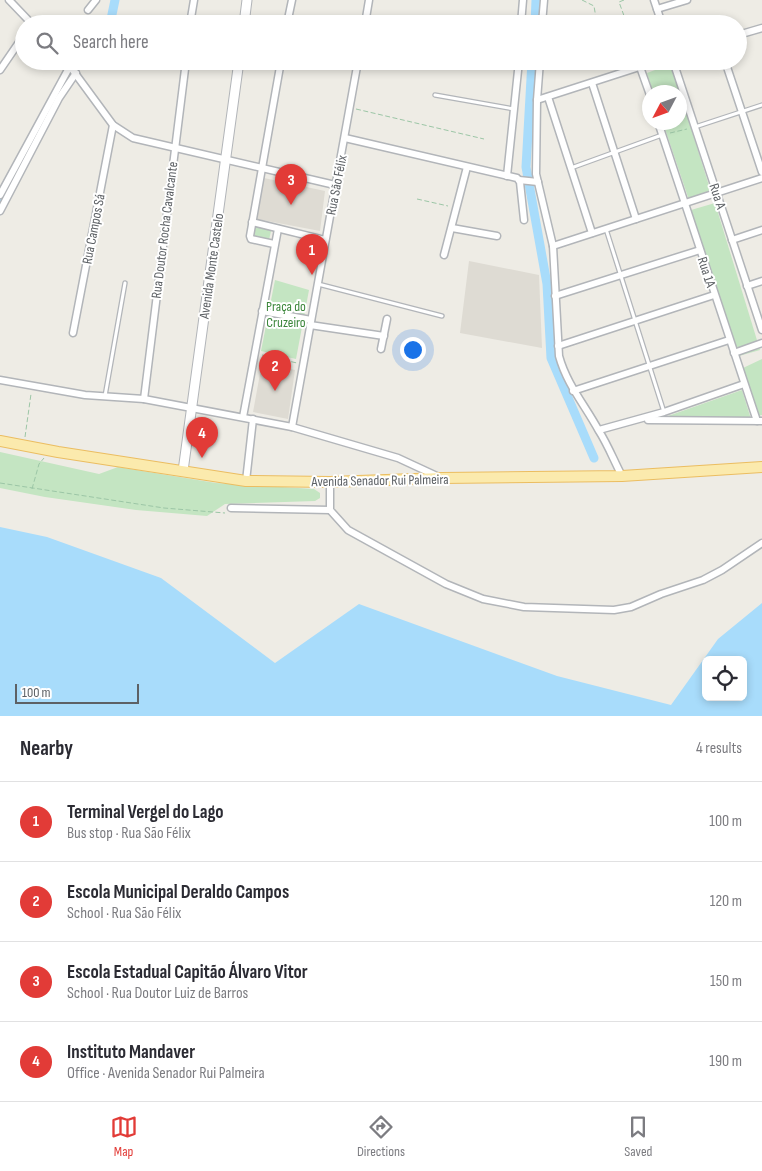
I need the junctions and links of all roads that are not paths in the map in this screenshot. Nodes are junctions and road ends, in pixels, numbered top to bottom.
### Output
1 (9, 0) edge
2 (96, 0) edge
3 (194, 0) edge
4 (247, 0) edge
5 (292, 0) edge
6 (369, 0) edge
7 (523, 0) edge
8 (544, 0) edge
9 (654, 0) edge
10 (687, 0) edge
11 (657, 9) junction
12 (88, 10) dead end
13 (23, 15) edge
14 (192, 15) edge
15 (245, 15) edge
16 (289, 15) edge
17 (366, 15) edge
18 (522, 15) edge
19 (543, 15) edge
20 (659, 15) edge
21 (762, 28) edge
22 (747, 32) edge
23 (15, 48) edge
24 (0, 70) edge
25 (65, 70) edge
26 (73, 70) edge
27 (185, 70) edge
28 (238, 70) edge
29 (278, 70) edge
30 (356, 70) edge
31 (517, 70) edge
32 (539, 70) edge
33 (631, 70) edge
34 (641, 70) edge
35 (676, 70) edge
36 (728, 70) edge
37 (76, 73) junction
38 (592, 83) junction
39 (646, 85) edge
40 (435, 94) dead end
41 (548, 97) junction
42 (536, 100) junction
43 (762, 105) edge
44 (515, 109) junction
45 (742, 112) junction
46 (113, 125) junction
47 (696, 127) junction
48 (660, 130) edge
49 (662, 135) junction
50 (345, 138) junction
51 (174, 148) junction
52 (615, 152) junction
53 (226, 160) junction
54 (467, 167) junction
55 (261, 168) junction
56 (570, 168) junction
57 (762, 172) edge
58 (507, 176) junction
59 (762, 178) edge
60 (526, 181) junction
61 (336, 185) junction
62 (717, 194) junction
63 (0, 195) edge
64 (685, 204) junction
65 (0, 210) edge
66 (636, 219) junction
67 (524, 220) dead end
68 (252, 222) junction
69 (452, 228) junction
70 (278, 229) junction
71 (606, 229) junction
72 (762, 230) edge
73 (592, 233) junction
74 (497, 236) dead end
75 (326, 240) junction
76 (732, 240) junction
77 (274, 244) junction
78 (553, 246) junction
79 (700, 250) junction
80 (444, 255) dead end
81 (620, 276) junction
82 (762, 281) edge
83 (125, 283) dead end
84 (318, 284) junction
85 (747, 286) junction
86 (714, 295) junction
87 (555, 296) junction
88 (262, 311) junction
89 (442, 316) dead end
90 (387, 319) dead end
91 (635, 321) junction
92 (310, 322) junction
93 (762, 330) edge
94 (73, 333) dead end
95 (384, 336) junction
96 (729, 340) junction
97 (762, 344) edge
98 (558, 346) junction
99 (381, 350) dead end
100 (734, 353) junction
101 (649, 366) junction
102 (0, 380) edge
103 (744, 384) junction
104 (573, 391) junction
105 (105, 396) junction
106 (144, 399) junction
107 (192, 408) junction
108 (664, 412) junction
109 (244, 417) junction
110 (253, 419) junction
111 (641, 420) junction
112 (759, 421) edge
113 (292, 427) junction
114 (599, 430) junction
115 (0, 441) edge
116 (762, 467) edge
117 (183, 471) junction
118 (622, 476) junction
119 (442, 478) junction
120 (246, 481) junction
121 (330, 482) junction
122 (330, 510) junction
123 (231, 511) road end
124 (762, 543) edge

1 - 13 street
2 - 12 street
3 - 14 street
4 - 15 street
5 - 16 street
6 - 17 street
7 - 18 street
8 - 19 street
9 - 11 street
10 - 11 street
11 - 20 street
21 - 22 street
23 - 24 street
25 - 63 street
26 - 37 street
27 - 51 street, Rua Doutor Rocha Cavalcante
28 - 53 street, Avenida Monte Castelo
29 - 55 street
30 - 50 street, Rua São Félix
31 - 44 street
32 - 42 street
33 - 38 street
34 - 39 street
35 - 47 street, Rua A
36 - 45 street
37 - 46 street
37 - 65 street
38 - 41 street
38 - 52 street
40 - 44 lane
41 - 42 street
41 - 56 street
42 - 60 street
43 - 45 lane
44 - 58 street
45 - 47 lane
45 - 57 street
46 - 51 street
46 - 94 street, Rua Campos Sá
47 - 62 street, Rua A
48 - 49 street, Rua 1A
49 - 52 lane
49 - 64 street, Rua 1A
50 - 54 street
50 - 61 street, Rua São Félix
51 - 53 street
51 - 106 street, Rua Doutor Rocha Cavalcante
52 - 56 lane
52 - 66 street
53 - 55 street
53 - 107 street, Avenida Monte Castelo
54 - 58 street
54 - 69 street
55 - 61 street
55 - 68 street
56 - 73 street
58 - 60 street
59 - 62 street
60 - 67 street
60 - 78 street
61 - 75 street, Rua São Félix
62 - 64 street
62 - 76 street, Rua A
64 - 66 street
64 - 79 street, Rua 1A
66 - 71 street
68 - 70 street
68 - 77 street
69 - 74 street
69 - 80 street
70 - 75 street
70 - 77 street
71 - 73 street
71 - 81 lane
72 - 76 street
73 - 78 street
75 - 84 street, Rua São Félix
76 - 85 street, Rua A
77 - 88 street
78 - 87 street
79 - 81 street
79 - 86 street, Rua 1A
81 - 87 street
81 - 91 lane
82 - 85 street
83 - 105 lane
84 - 89 lane
84 - 92 street, Rua São Félix
85 - 93 street, Rua A
86 - 91 street
86 - 96 street, Rua 1A
87 - 98 street
88 - 92 street
88 - 109 street
90 - 95 street
91 - 98 street
91 - 101 lane
92 - 95 street
92 - 113 street, Rua São Félix
95 - 99 street
96 - 100 street, Rua 1A
96 - 101 street
97 - 100 street
98 - 104 street
100 - 103 street, Rua 1A
101 - 104 street
101 - 108 lane
102 - 105 street
103 - 108 street
103 - 112 street, Rua 1A
104 - 114 street
105 - 106 street
106 - 107 street
107 - 109 street
107 - 117 street, Avenida Monte Castelo
108 - 111 street
109 - 110 street
110 - 113 street
110 - 120 street
111 - 112 street
111 - 114 street
113 - 119 street
114 - 118 street
115 - 117 main road, Avenida Senador Rui Palmeira
116 - 118 main road, Avenida Senador Rui Palmeira
117 - 120 main road, Avenida Senador Rui Palmeira
118 - 119 main road, Avenida Senador Rui Palmeira
119 - 121 main road, Avenida Senador Rui Palmeira
120 - 121 main road, Avenida Senador Rui Palmeira
121 - 122 street
122 - 123 street
122 - 124 street

